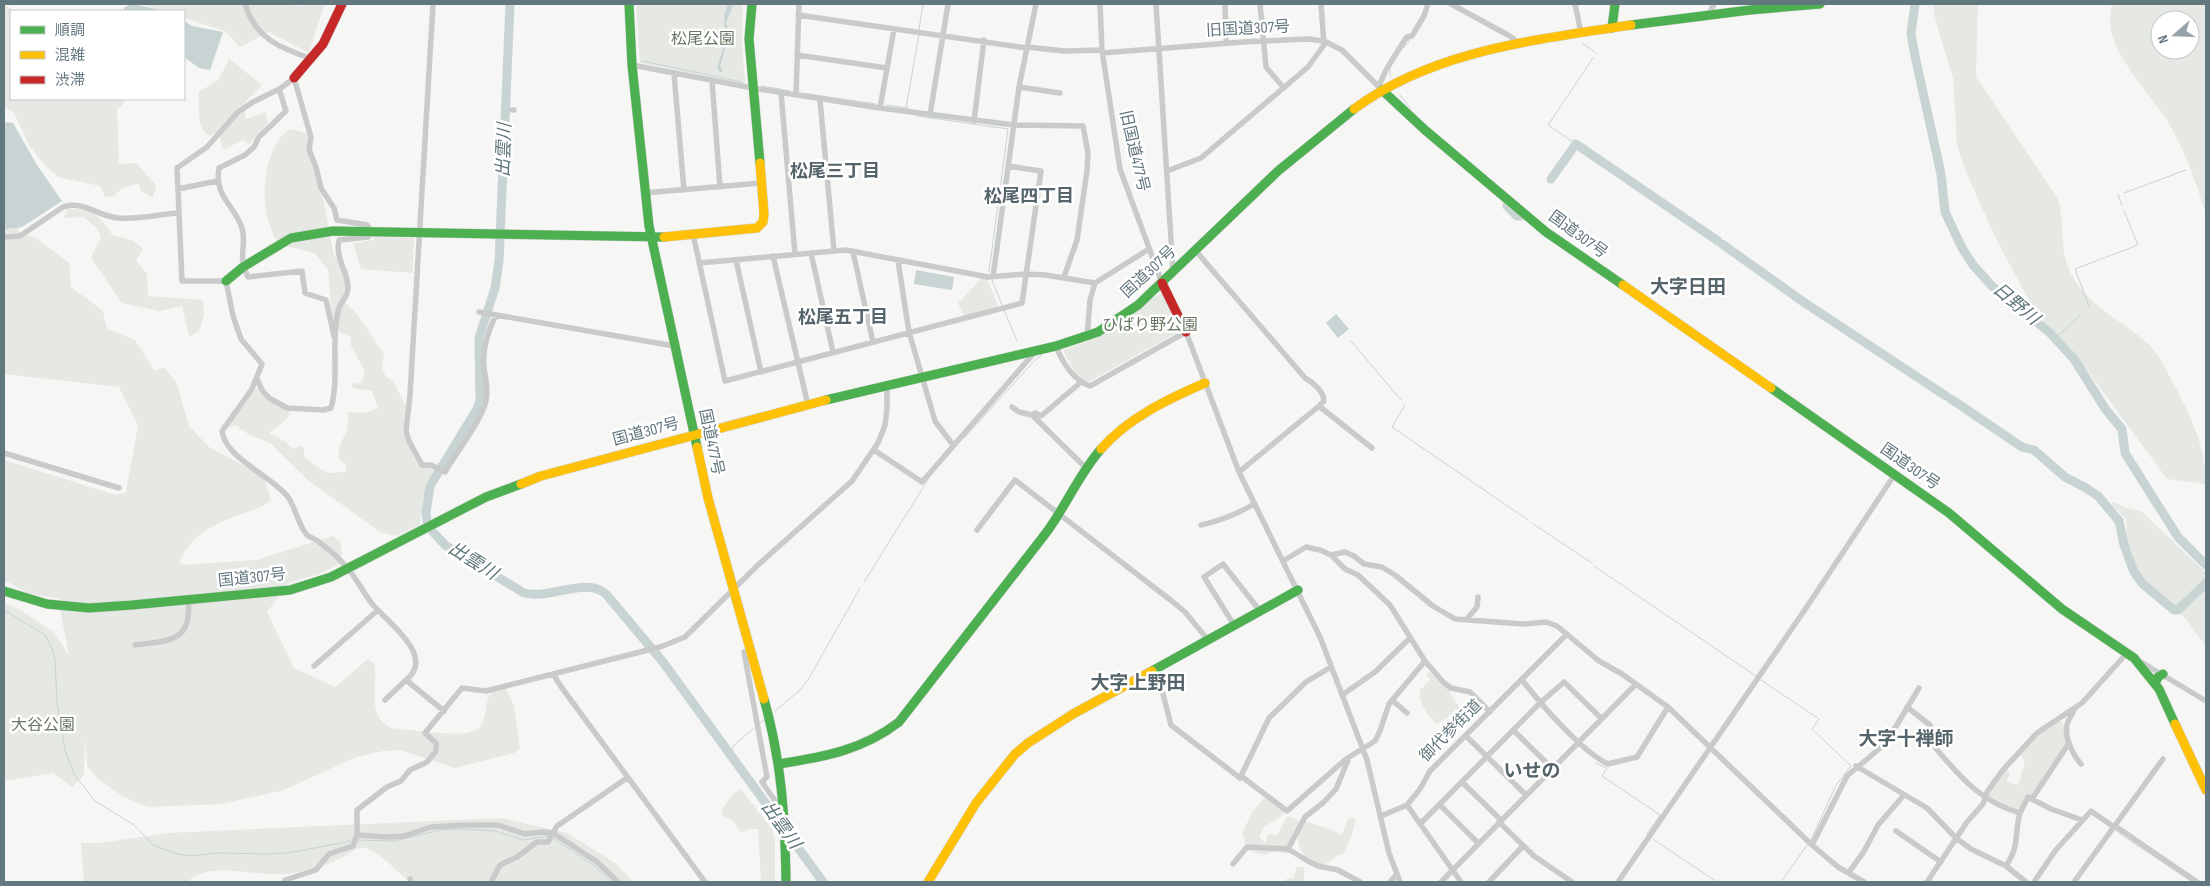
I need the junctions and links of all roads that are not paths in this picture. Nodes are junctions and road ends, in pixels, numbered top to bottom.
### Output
1 (245, 4) edge
2 (342, 4) edge
3 (433, 4) edge
4 (629, 4) edge
5 (752, 4) edge
6 (799, 4) edge
7 (948, 4) edge
8 (1036, 4) edge
9 (1100, 4) edge
10 (1156, 4) edge
11 (1225, 4) edge
12 (1260, 4) edge
13 (1321, 4) edge
14 (1428, 4) edge
15 (1451, 4) edge
16 (1575, 4) edge
17 (1615, 4) edge
18 (1714, 4) edge
19 (1820, 4) edge
20 (1709, 14) junction
21 (798, 15) junction
22 (1580, 28) dead end
23 (1612, 28) junction
24 (894, 29) junction
25 (943, 37) junction
26 (984, 40) junction
27 (1263, 41) junction
28 (1324, 41) junction
29 (1226, 43) junction
30 (1517, 44) junction
31 (1027, 47) junction
32 (1158, 50) junction
33 (1102, 51) junction
34 (797, 55) junction
35 (314, 59) junction
36 (632, 65) junction
37 (887, 68) junction
38 (674, 74) junction
39 (294, 78) junction
40 (712, 80) junction
41 (753, 88) junction
42 (1020, 88) junction
43 (1284, 88) junction
44 (1381, 88) junction
45 (279, 89) junction
46 (781, 93) junction
47 (1060, 93) dead end
48 (796, 95) junction
49 (820, 100) junction
50 (880, 108) junction
51 (930, 115) junction
52 (974, 121) junction
53 (1014, 125) junction
54 (1008, 166) junction
55 (1167, 171) junction
56 (216, 181) junction
57 (761, 183) junction
58 (720, 186) junction
59 (178, 189) junction
60 (684, 190) junction
61 (644, 193) junction
62 (179, 212) junction
63 (371, 231) junction
64 (420, 232) junction
65 (693, 234) junction
66 (4, 237) edge
67 (651, 238) junction
68 (1148, 249) junction
69 (1195, 250) junction
70 (834, 251) junction
71 (854, 252) junction
72 (811, 253) junction
73 (794, 254) junction
74 (773, 256) junction
75 (736, 260) junction
76 (898, 261) junction
77 (700, 263) junction
78 (243, 267) junction
79 (1173, 272) junction
80 (1026, 274) junction
81 (993, 277) junction
82 (1064, 277) junction
83 (226, 281) junction
84 (1095, 283) junction
85 (1162, 283) junction
86 (479, 312) dead end
87 (494, 314) junction
88 (909, 332) junction
89 (1186, 332) junction
90 (1087, 337) junction
91 (335, 341) junction
92 (873, 342) junction
93 (674, 346) junction
94 (1038, 349) junction
95 (1058, 350) junction
96 (833, 352) junction
97 (797, 362) junction
98 (761, 372) junction
99 (922, 376) junction
100 (257, 379) junction
101 (1080, 382) junction
102 (1205, 383) junction
103 (887, 386) junction
104 (1319, 406) junction
105 (809, 407) junction
106 (1012, 407) dead end
107 (1032, 415) junction
108 (694, 437) junction
109 (953, 445) junction
110 (1372, 448) dead end
111 (874, 450) junction
112 (4, 452) edge
113 (1087, 469) junction
114 (1238, 472) junction
115 (1895, 474) junction
116 (119, 488) dead end
117 (1254, 504) junction
118 (1059, 515) junction
119 (1202, 525) dead end
120 (977, 530) dead end
121 (1331, 555) junction
122 (1283, 561) junction
123 (347, 568) junction
124 (732, 590) junction
125 (1298, 590) junction
126 (4, 591) edge
127 (1478, 597) dead end
128 (188, 600) junction
129 (378, 610) junction
130 (1260, 611) junction
131 (1466, 620) junction
132 (1234, 626) junction
133 (1568, 634) junction
134 (1410, 638) junction
135 (1208, 640) junction
136 (135, 645) dead end
137 (750, 650) junction
138 (2130, 655) junction
139 (1425, 661) junction
140 (314, 666) dead end
141 (1332, 666) junction
142 (1150, 672) junction
143 (554, 674) junction
144 (2163, 674) junction
145 (406, 680) junction
146 (1522, 680) junction
147 (1636, 684) junction
148 (2155, 684) junction
149 (1919, 688) dead end
150 (1342, 694) junction
151 (385, 700) dead end
152 (1392, 700) junction
153 (2206, 701) edge
154 (1540, 703) junction
155 (1668, 707) junction
156 (1907, 708) junction
157 (2074, 710) junction
158 (444, 711) junction
159 (1490, 712) junction
160 (1408, 713) dead end
161 (1601, 718) junction
162 (1513, 730) junction
163 (1466, 736) junction
164 (1579, 741) junction
165 (2069, 742) junction
166 (1363, 747) junction
167 (1710, 747) junction
168 (1351, 755) junction
169 (1487, 757) junction
170 (2163, 759) dead end
171 (779, 764) junction
172 (2080, 764) dead end
173 (1856, 766) junction
174 (1552, 768) junction
175 (1241, 776) junction
176 (627, 778) junction
177 (1462, 782) junction
178 (2206, 790) edge
179 (1526, 794) junction
180 (1904, 796) junction
181 (1985, 798) junction
182 (2032, 799) junction
183 (1407, 805) junction
184 (1440, 805) junction
185 (784, 809) junction
186 (2020, 813) junction
187 (1381, 816) junction
188 (2082, 820) junction
189 (1500, 821) junction
190 (1420, 824) junction
191 (2115, 826) junction
192 (1896, 831) dead end
193 (551, 836) junction
194 (357, 838) junction
195 (1956, 838) junction
196 (1478, 843) junction
197 (1524, 846) junction
198 (1812, 846) junction
199 (1288, 849) junction
200 (1941, 862) junction
201 (1233, 864) dead end
202 (2006, 866) junction
203 (1452, 870) junction
204 (1849, 872) junction
205 (1397, 874) junction
206 (284, 882) edge
207 (491, 882) edge
208 (618, 882) edge
209 (705, 882) edge
210 (786, 882) edge
211 (928, 882) edge
212 (1360, 882) edge
213 (1390, 882) edge
214 (1400, 882) edge
215 (1441, 882) edge
216 (1461, 882) edge
217 (1489, 882) edge
218 (1572, 882) edge
219 (1618, 882) edge
220 (1864, 882) edge
221 (1927, 882) edge
222 (2026, 882) edge
223 (2034, 882) edge
224 (2074, 882) edge
225 (2198, 882) edge

1 - 35 street
2 - 35 main road
3 - 64 street
4 - 36 main road, 国道477号
5 - 41 main road
6 - 21 street
7 - 25 street
8 - 31 street
9 - 33 street
10 - 32 street
11 - 29 street
12 - 27 street
13 - 28 street
14 - 44 street
15 - 30 street
16 - 22 street
17 - 23 main road
18 - 20 street
19 - 20 main road
20 - 23 main road
21 - 24 street, 旧国道307号
21 - 34 street
23 - 30 main road
24 - 25 street, 旧国道307号
24 - 37 street
25 - 26 street, 旧国道307号
25 - 51 street
26 - 31 street, 旧国道307号
26 - 52 street
27 - 28 street, 旧国道307号
27 - 29 street, 旧国道307号
27 - 43 street
28 - 43 street
28 - 44 street, 旧国道307号
29 - 32 street, 旧国道307号
30 - 44 main road
31 - 33 street, 旧国道307号
31 - 42 street
32 - 33 street, 旧国道307号
32 - 55 street
33 - 68 street, 旧国道477号
34 - 37 street
34 - 48 street
35 - 39 main road
36 - 38 street
36 - 61 main road, 国道477号
37 - 50 street
38 - 40 street
38 - 60 street
39 - 45 street
39 - 63 street
40 - 41 street
40 - 58 street
41 - 46 street
41 - 57 main road
42 - 47 street
42 - 53 street
43 - 55 street
44 - 69 main road, 国道307号
44 - 115 main road, 国道307号
45 - 56 street
45 - 59 street
46 - 48 street
46 - 73 street
48 - 49 street
49 - 50 street
49 - 70 street
50 - 51 street
51 - 52 street
52 - 53 street
53 - 54 street
53 - 82 street
54 - 80 street
54 - 81 street
55 - 79 street
56 - 59 street
56 - 78 street
57 - 58 street
57 - 65 main road
58 - 60 street
59 - 62 street
60 - 61 street
61 - 67 main road, 国道477号
62 - 66 street
62 - 83 street
63 - 64 main road
63 - 78 main road
63 - 91 street
64 - 67 main road
64 - 87 street
65 - 67 main road
65 - 77 street
67 - 93 main road, 国道477号
68 - 84 street
68 - 85 street, 旧国道477号
69 - 79 main road, 国道307号
69 - 104 street
70 - 71 street
70 - 72 street
71 - 76 street
71 - 92 street
72 - 73 street
72 - 96 street
73 - 74 street
74 - 75 street
74 - 97 street
75 - 77 street
75 - 98 street
76 - 81 street
76 - 88 street
77 - 98 street
78 - 83 main road
78 - 91 street
79 - 85 main road, 国道307号
80 - 81 street
80 - 82 street
80 - 88 street
82 - 84 street
83 - 100 street
84 - 90 street
85 - 89 main road
85 - 90 main road, 国道307号
86 - 87 street
87 - 93 street
88 - 92 street
88 - 99 street
89 - 101 street
89 - 102 street
90 - 95 main road, 国道307号
91 - 100 street
92 - 96 street
93 - 108 main road, 国道477号
94 - 95 main road, 国道307号
94 - 99 main road, 国道307号
94 - 109 street
95 - 101 street
96 - 97 street
97 - 98 street
97 - 105 street
99 - 103 main road, 国道307号
99 - 109 street
100 - 123 street
101 - 107 street
102 - 113 main road
102 - 114 street
103 - 105 main road, 国道307号
103 - 111 street
104 - 110 street
104 - 114 street
105 - 108 main road, 国道307号
106 - 107 street
107 - 113 street
108 - 123 main road, 国道307号
108 - 124 main road, 国道477号
109 - 111 street
111 - 124 street
112 - 116 street
113 - 118 main road
114 - 117 street
115 - 138 main road, 国道307号
115 - 167 street
117 - 119 street
117 - 122 street
118 - 120 street
118 - 135 street
118 - 171 main road
121 - 122 street
121 - 131 street
121 - 134 street
122 - 125 street
123 - 128 main road, 国道307号
123 - 129 street
124 - 137 main road, 国道477号
124 - 143 street
125 - 130 main road
125 - 141 street
126 - 128 main road, 国道307号
127 - 131 street
128 - 136 street
129 - 140 street
129 - 145 street
130 - 132 main road
130 - 132 street
131 - 133 street
132 - 135 main road
133 - 146 street, 御代参街道
133 - 147 street
134 - 139 street
134 - 150 street
135 - 142 main road
137 - 171 main road, 国道477号
137 - 185 street
138 - 144 street
138 - 148 main road, 国道307号
138 - 157 street
139 - 152 street
139 - 159 street
141 - 150 street
141 - 175 street
142 - 175 street
142 - 211 main road
143 - 158 street
143 - 176 street
144 - 148 main road
144 - 153 street
145 - 151 street
145 - 158 street
146 - 154 street
146 - 159 street, 御代参街道
147 - 155 street
147 - 161 street
148 - 178 main road, 国道307号
149 - 156 street
150 - 166 street
152 - 160 street
152 - 166 street
154 - 161 street
154 - 162 street
154 - 164 street
155 - 164 street
155 - 167 street
156 - 173 street
156 - 181 street
157 - 165 street
157 - 181 street
158 - 194 street
159 - 163 street, 御代参街道
161 - 164 street
162 - 169 street
162 - 174 street
163 - 169 street
163 - 183 street, 御代参街道
164 - 174 street
165 - 172 street
165 - 182 street
166 - 168 street
166 - 187 street
167 - 198 street
167 - 219 street
168 - 175 street
168 - 199 street
169 - 177 street
169 - 179 street
170 - 191 street
171 - 185 main road, 国道477号
173 - 180 street
173 - 198 street
174 - 179 street
176 - 193 street
176 - 209 street
177 - 184 street
177 - 189 street
179 - 189 street
180 - 195 street
180 - 204 street
181 - 186 street
181 - 195 street
182 - 186 street
182 - 188 street
183 - 187 street, 御代参街道
183 - 190 street
184 - 190 street
184 - 196 street
185 - 210 main road, 国道477号
186 - 202 street
187 - 205 street
188 - 191 street
188 - 223 street
189 - 196 street
189 - 197 street
190 - 203 street
191 - 224 street
191 - 225 street
192 - 200 street
193 - 194 street
193 - 207 street
193 - 208 street
194 - 206 street
195 - 200 street
195 - 202 street
196 - 203 street
197 - 217 street
197 - 218 street
198 - 204 street
199 - 201 street
199 - 212 street
200 - 221 street
202 - 222 street
203 - 215 street
203 - 216 street
204 - 220 street
205 - 213 street
205 - 214 street

